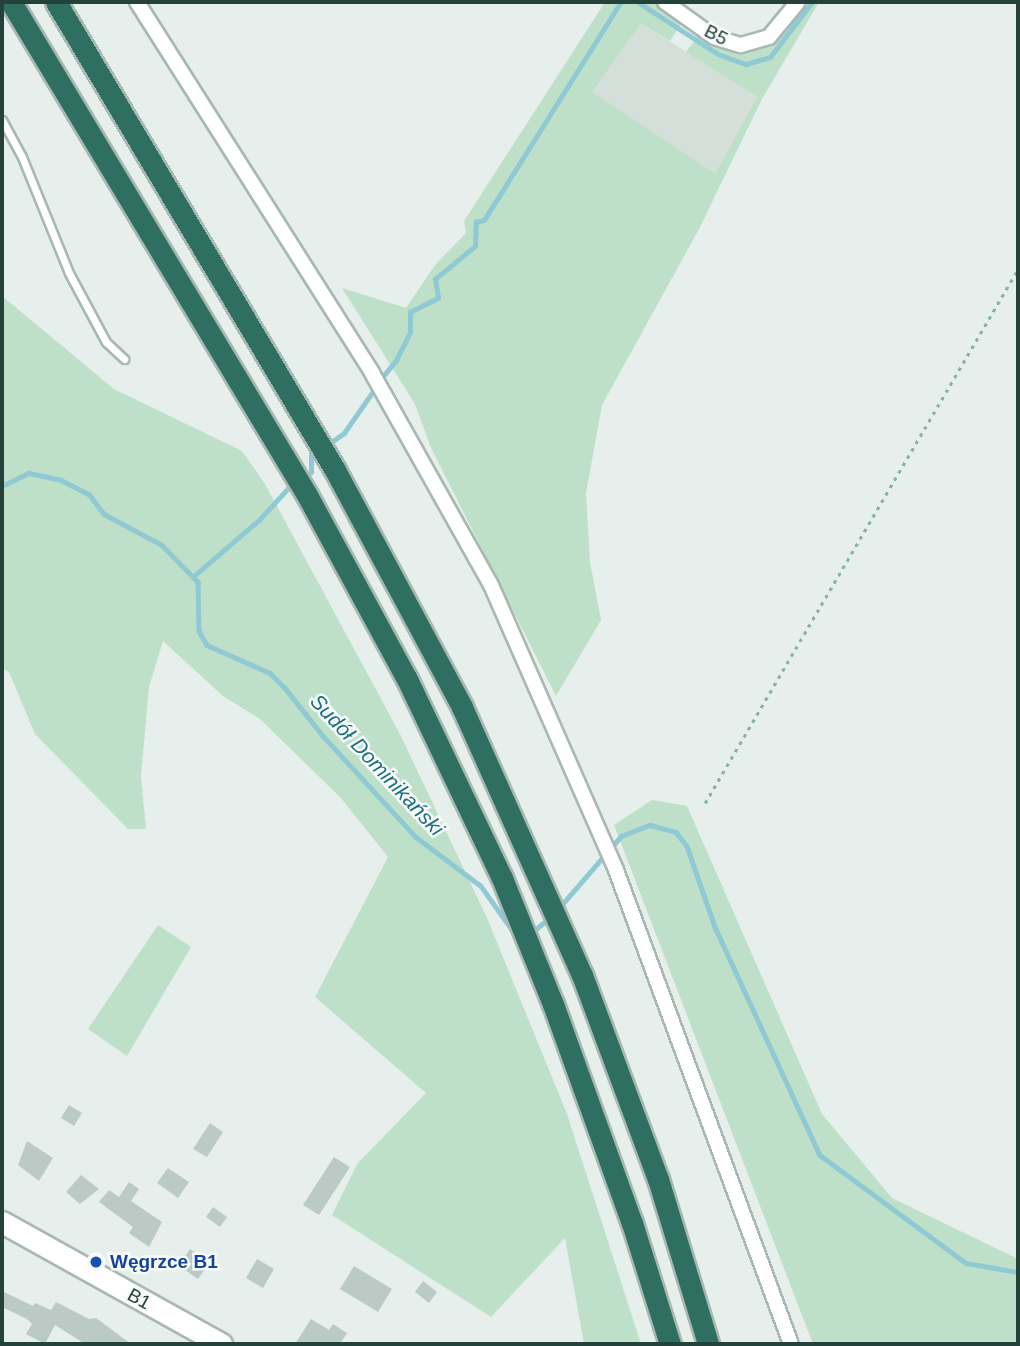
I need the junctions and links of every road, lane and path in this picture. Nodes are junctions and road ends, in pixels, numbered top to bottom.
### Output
1 (10, 2) edge
2 (56, 2) edge
3 (136, 2) edge
4 (665, 2) edge
5 (798, 2) edge
6 (2, 120) edge
7 (1018, 269) edge
8 (124, 359) dead end
9 (705, 803) dead end
10 (2, 1222) edge
11 (212, 1339) edge
12 (670, 1344) edge
13 (708, 1344) edge
14 (791, 1344) edge

1 - 12 highway
2 - 13 highway
3 - 14 street
4 - 5 street, B5
6 - 8 lane
7 - 9 path
10 - 11 street, B1

